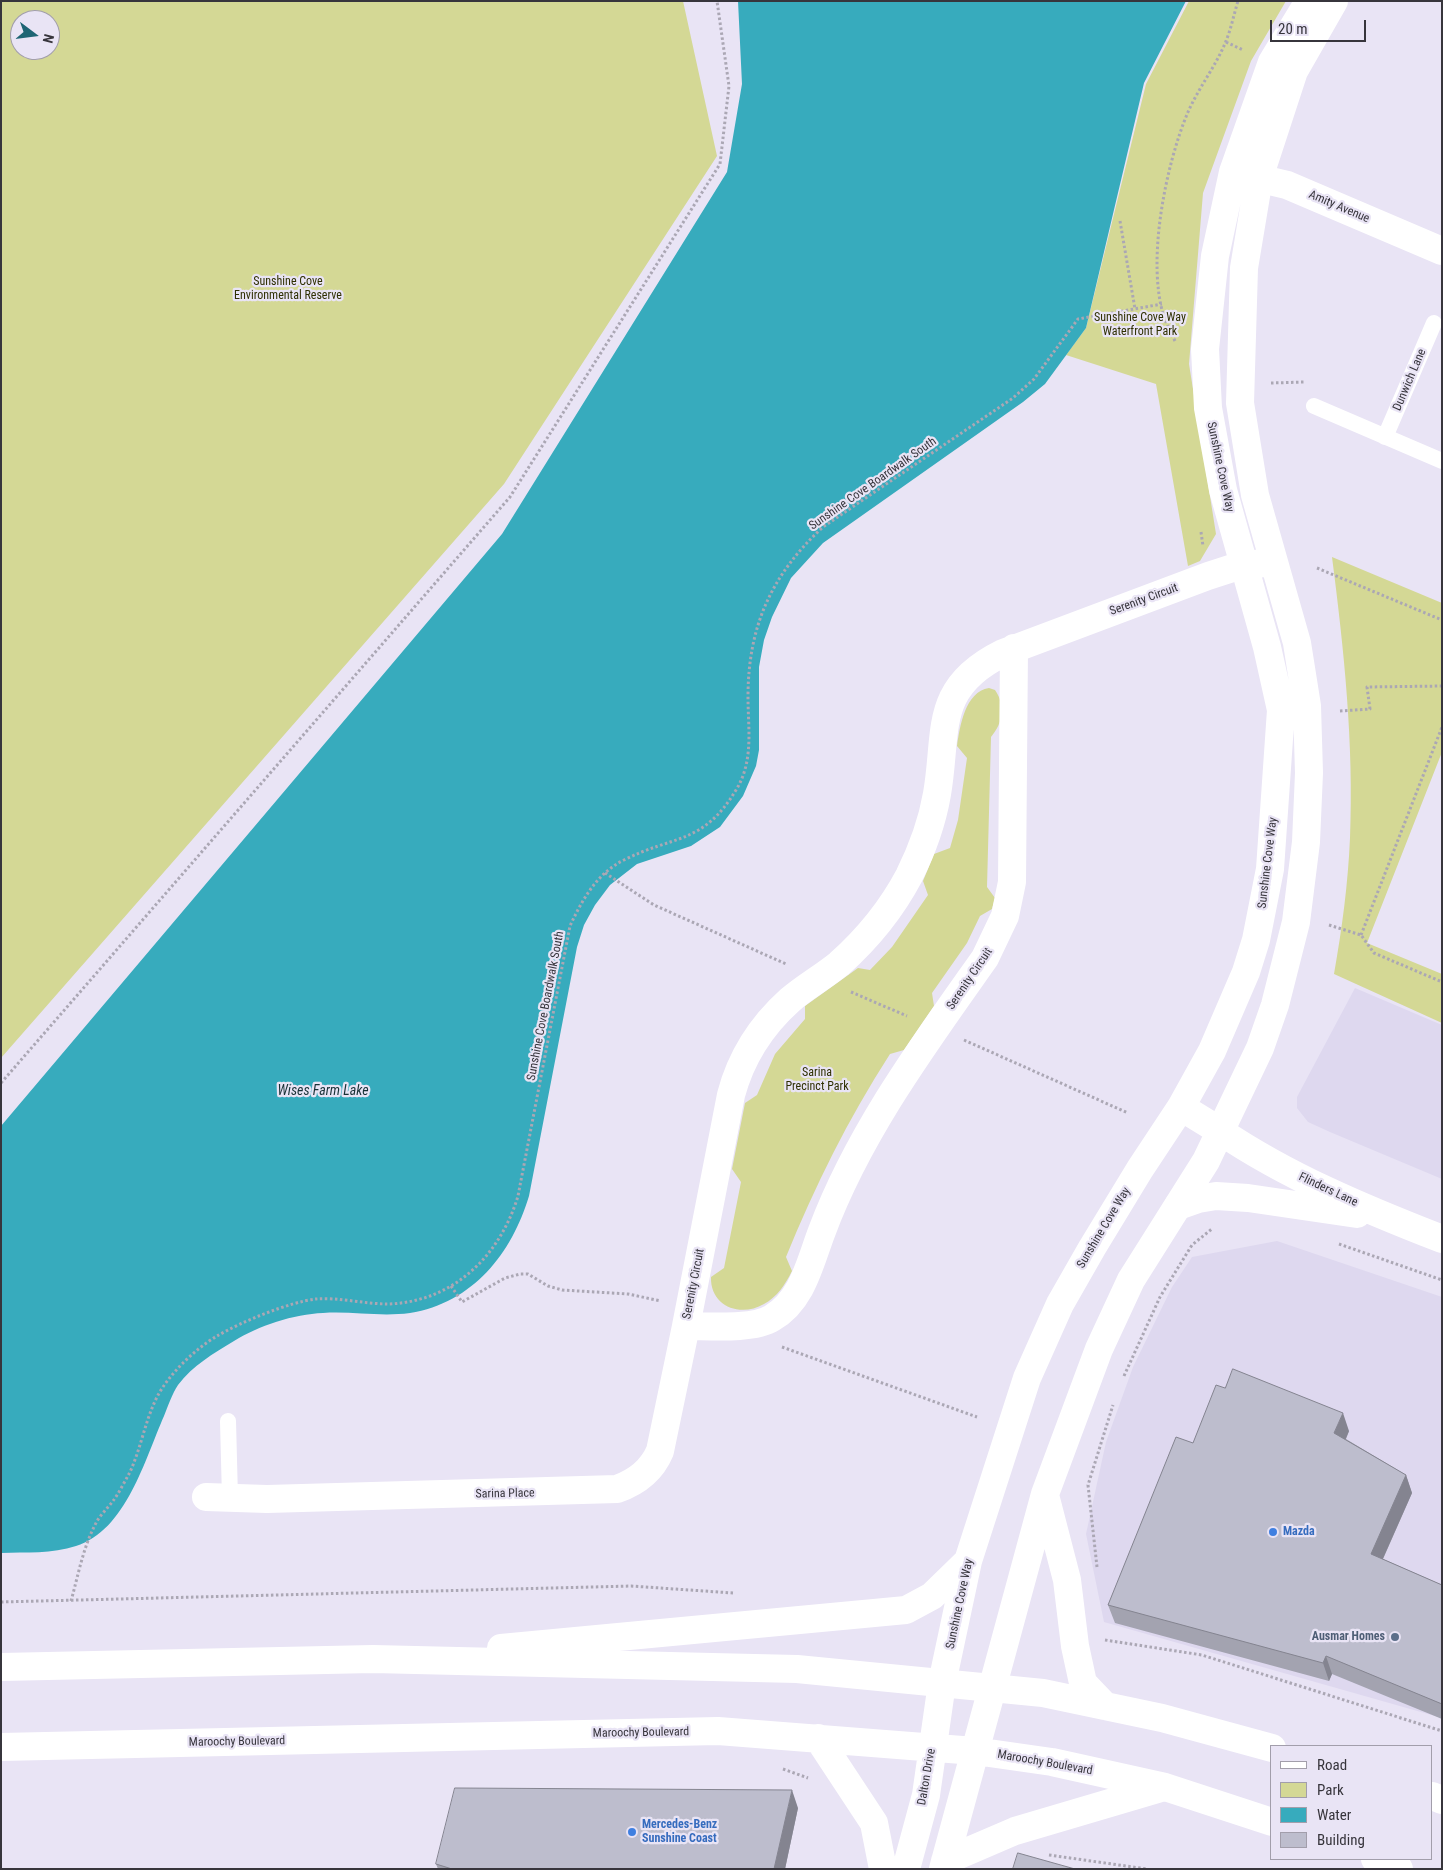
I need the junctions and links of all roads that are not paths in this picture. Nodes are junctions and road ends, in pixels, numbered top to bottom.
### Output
1 (1309, 1) edge
2 (1334, 1) edge
3 (1233, 172) junction
4 (1259, 178) junction
5 (1442, 251) edge
6 (1434, 323) dead end
7 (1314, 406) dead end
8 (1385, 437) junction
9 (1442, 461) edge
10 (1275, 562) junction
11 (1242, 564) junction
12 (1014, 648) junction
13 (1181, 1107) junction
14 (1220, 1131) junction
15 (1178, 1206) junction
16 (1390, 1219) junction
17 (1442, 1239) edge
18 (689, 1314) junction
19 (228, 1422) dead end
20 (1045, 1494) junction
21 (218, 1498) joint
22 (968, 1561) junction
23 (373, 1659) junction
24 (1, 1667) edge
25 (942, 1684) junction
26 (993, 1688) junction
27 (1105, 1706) junction
28 (818, 1738) junction
29 (1, 1747) edge
30 (1270, 1747) edge
31 (932, 1749) junction
32 (975, 1751) junction
33 (1165, 1787) junction
34 (1270, 1821) edge
35 (1378, 1860) edge
36 (944, 1865) edge
37 (883, 1869) edge
38 (906, 1869) edge
39 (1398, 1869) edge

1 - 3 street, Sunshine Cove Way
2 - 4 street
3 - 4 street, Amity Avenue
3 - 11 street, Sunshine Cove Way
4 - 5 street, Amity Avenue
4 - 10 street
6 - 8 lane, Dunwich Lane
7 - 8 lane
8 - 9 lane
10 - 11 street, Serenity Circuit
10 - 14 street
11 - 12 street, Serenity Circuit
11 - 13 street, Sunshine Cove Way
12 - 18 street, Serenity Circuit
12 - 18 street, Serenity Circuit
13 - 14 street, Flinders Lane
13 - 22 street, Sunshine Cove Way
14 - 15 street
14 - 16 street, Flinders Lane
15 - 16 street
15 - 20 street
16 - 17 street, Flinders Lane
18 - 21 street, Sarina Place
19 - 21 lane
20 - 26 street
20 - 27 street
22 - 23 street
22 - 25 street, Sunshine Cove Way
23 - 24 street
23 - 25 street
25 - 26 street
25 - 31 street, Dalton Drive
26 - 27 street
26 - 32 street
27 - 30 street
28 - 29 street, Maroochy Boulevard
28 - 31 street, Maroochy Boulevard
28 - 37 street
31 - 32 street, Maroochy Boulevard
31 - 38 street, Dalton Drive
32 - 33 street, Maroochy Boulevard
32 - 36 street
33 - 34 street, Maroochy Boulevard
33 - 36 street
35 - 39 street

